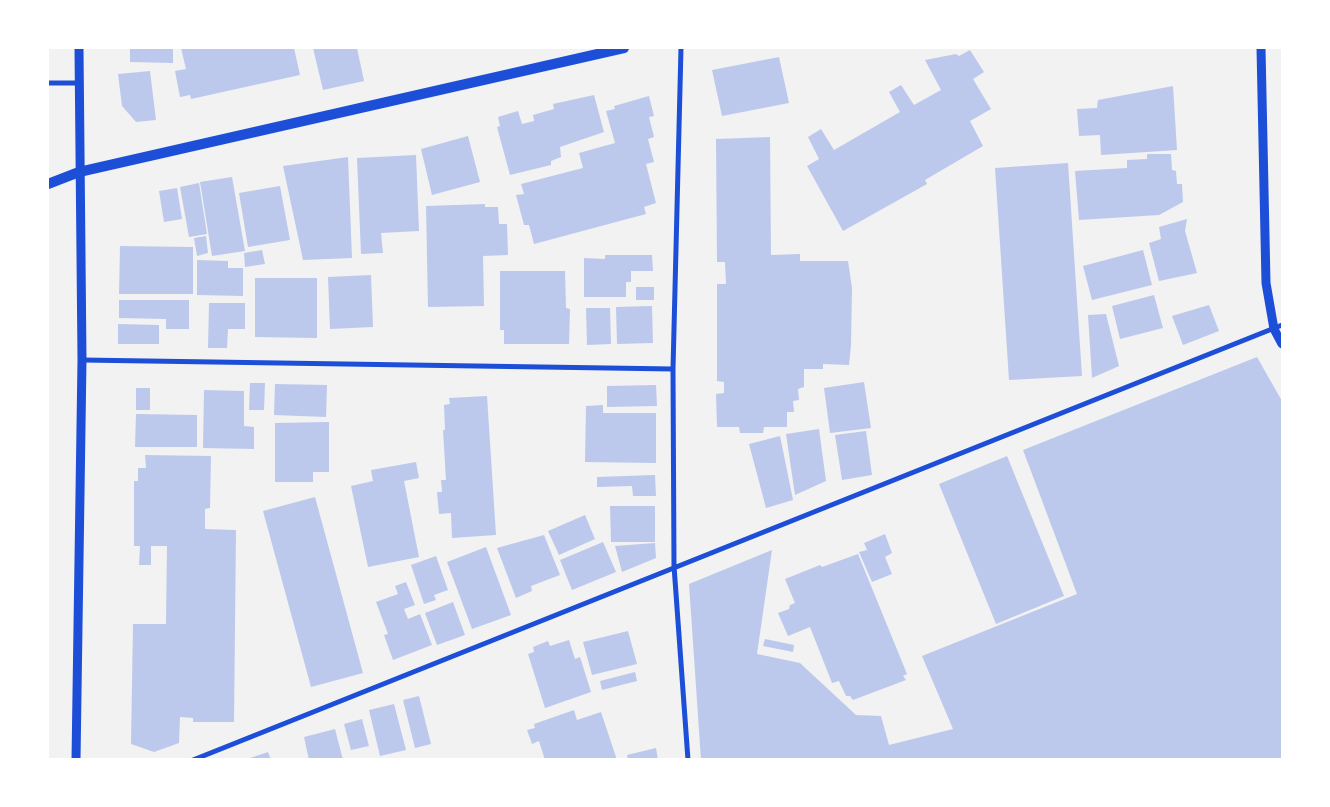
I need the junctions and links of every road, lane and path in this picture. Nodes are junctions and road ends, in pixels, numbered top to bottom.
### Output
1 (79, 48) edge
2 (624, 48) edge
3 (681, 48) edge
4 (1261, 48) edge
5 (48, 83) edge
6 (79, 83) junction
7 (79, 172) junction
8 (48, 184) edge
9 (1278, 327) edge
10 (1282, 344) edge
11 (82, 360) junction
12 (674, 369) junction
13 (674, 566) junction
14 (76, 760) edge
15 (193, 760) edge
16 (688, 760) edge

1 - 6 street
2 - 7 main road
3 - 12 street
4 - 9 street
5 - 6 street
6 - 7 street
7 - 8 main road
7 - 11 street
9 - 10 street
9 - 13 street
11 - 12 street
11 - 14 street
12 - 13 street
13 - 15 street
13 - 16 street

